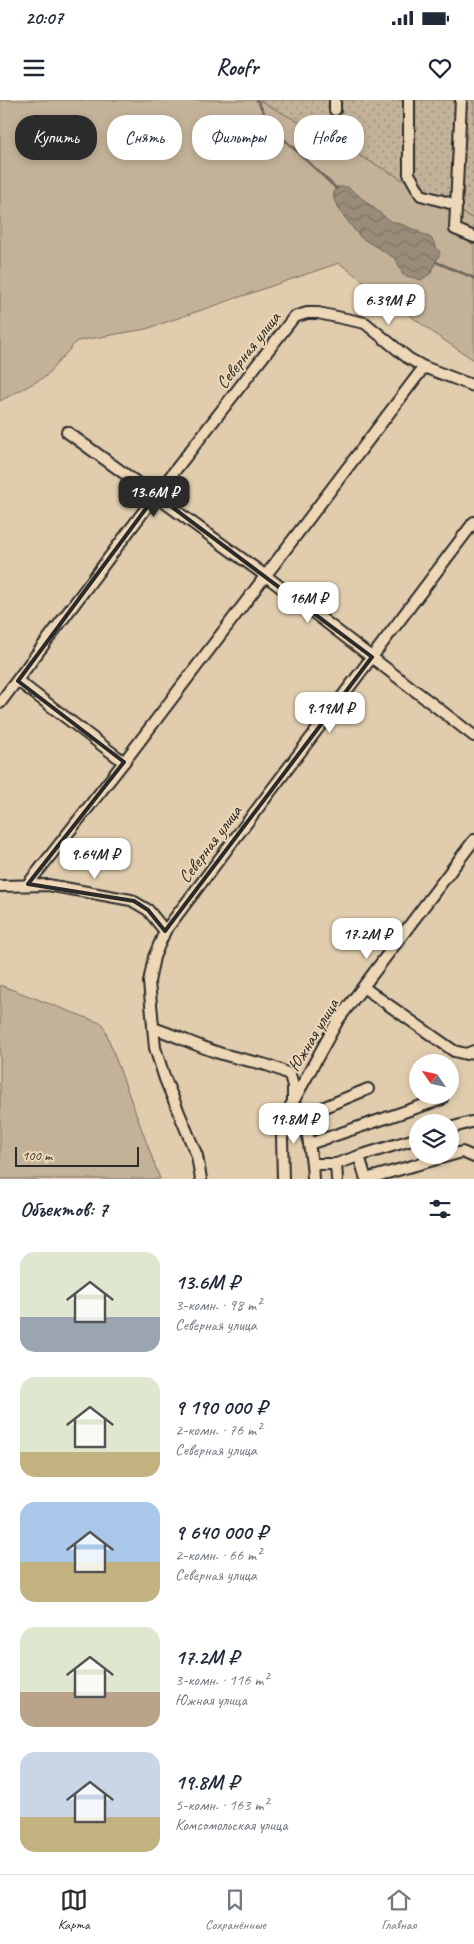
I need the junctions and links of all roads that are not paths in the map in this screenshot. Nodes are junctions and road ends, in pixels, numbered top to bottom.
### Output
1 (409, 100) edge
2 (462, 100) edge
3 (457, 205) junction
4 (474, 236) edge
5 (424, 367) junction
6 (474, 386) edge
7 (67, 432) dead end
8 (156, 495) junction
9 (474, 522) edge
10 (266, 576) junction
11 (372, 657) junction
12 (18, 681) junction
13 (0, 703) edge
14 (474, 736) edge
15 (124, 762) junction
16 (474, 840) edge
17 (28, 884) junction
18 (0, 886) edge
19 (165, 930) junction
20 (363, 986) junction
21 (153, 1028) junction
22 (474, 1051) edge
23 (368, 1089) dead end
24 (427, 1104) edge
25 (291, 1105) junction
26 (305, 1115) junction
27 (471, 1122) dead end
28 (459, 1125) edge
29 (409, 1141) edge
30 (309, 1144) junction
31 (358, 1156) junction
32 (474, 1157) edge
33 (312, 1164) junction
34 (336, 1164) junction
35 (201, 1179) edge
36 (283, 1179) edge
37 (313, 1179) edge
38 (337, 1179) edge
39 (366, 1179) edge

1 - 3 street
2 - 3 street
3 - 4 street
5 - 6 street, Северная улица
5 - 8 street, Северная улица
5 - 10 street
7 - 8 street
8 - 10 street
8 - 12 street, Северная улица
9 - 11 street, Северная улица
10 - 11 street
10 - 15 street
11 - 14 street
11 - 19 street, Северная улица
12 - 13 street, Северная улица
12 - 15 street
15 - 17 street
16 - 20 street, Южная улица
17 - 18 street
17 - 19 street
19 - 21 street, Северная улица
20 - 22 street
20 - 25 street, Южная улица
21 - 25 street
21 - 35 street, Северная улица
23 - 26 street
24 - 30 street
25 - 26 street
25 - 36 street
26 - 30 street
27 - 28 street
29 - 31 street
30 - 33 street
31 - 34 street
31 - 39 street
32 - 39 street
33 - 34 street
33 - 37 street
34 - 38 street

